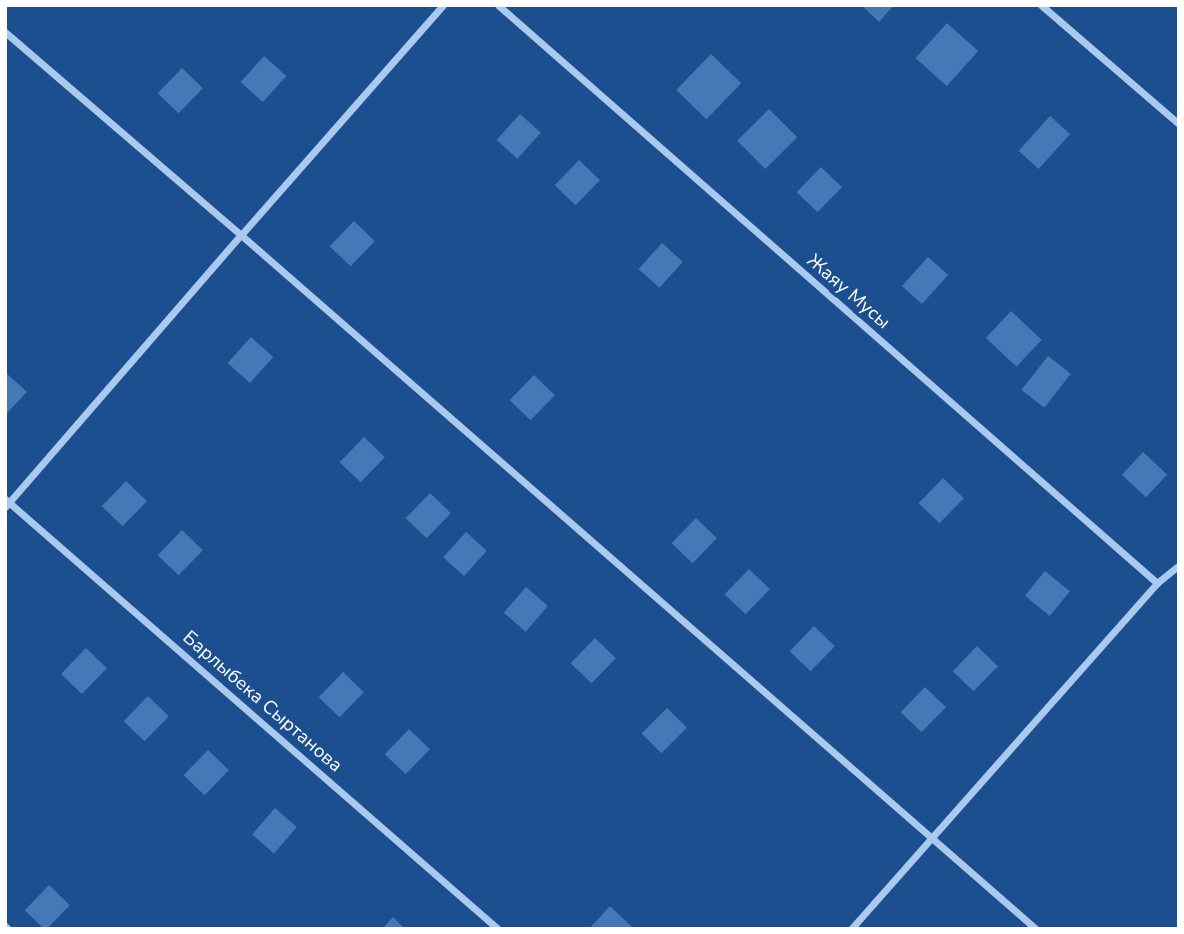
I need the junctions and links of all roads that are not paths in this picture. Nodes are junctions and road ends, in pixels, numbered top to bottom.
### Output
1 (443, 5) edge
2 (498, 5) edge
3 (1041, 5) edge
4 (5, 32) edge
5 (1179, 124) edge
6 (241, 235) junction
7 (7, 503) edge
8 (1179, 565) edge
9 (1157, 583) junction
10 (930, 837) junction
11 (498, 929) edge
12 (850, 929) edge
13 (1036, 929) edge

1 - 6 street
2 - 9 street, Жаяу Мусы
3 - 5 street
4 - 6 street
6 - 7 street
6 - 10 street
7 - 11 street, Барлыбека Сыртанова
8 - 9 street
9 - 10 street
10 - 12 street
10 - 13 street

